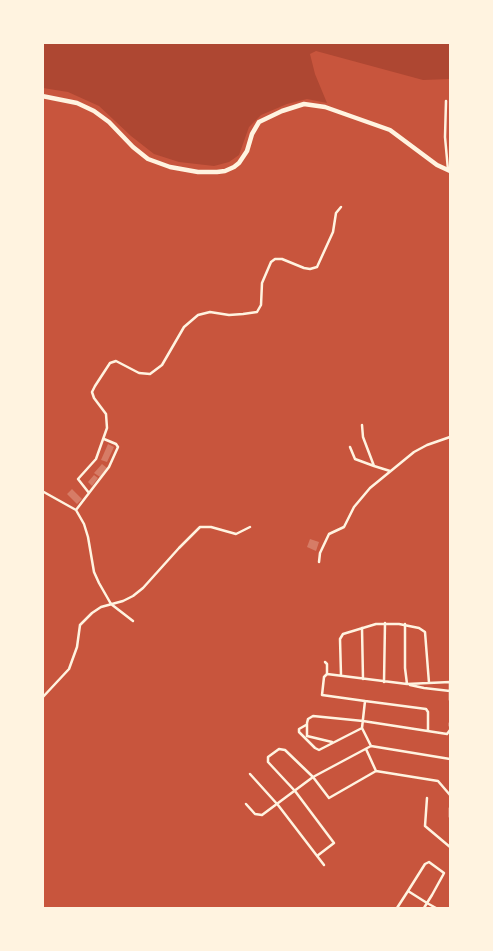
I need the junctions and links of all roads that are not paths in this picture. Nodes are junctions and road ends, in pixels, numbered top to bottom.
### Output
1 (42, 96) edge
2 (446, 101) dead end
3 (449, 170) edge
4 (341, 207) dead end
5 (362, 425) dead end
6 (450, 437) edge
7 (104, 439) junction
8 (350, 447) dead end
9 (374, 466) junction
10 (390, 470) junction
11 (42, 491) edge
12 (89, 493) junction
13 (76, 510) junction
14 (250, 527) dead end
15 (319, 562) dead end
16 (111, 604) junction
17 (133, 621) dead end
18 (385, 623) junction
19 (405, 624) junction
20 (362, 628) junction
21 (325, 662) dead end
22 (327, 674) junction
23 (341, 675) junction
24 (363, 679) junction
25 (384, 682) junction
26 (450, 682) edge
27 (429, 683) junction
28 (408, 684) junction
29 (450, 691) edge
30 (42, 698) edge
31 (366, 700) junction
32 (450, 700) edge
33 (363, 721) junction
34 (306, 725) junction
35 (362, 728) junction
36 (428, 730) junction
37 (450, 730) edge
38 (306, 737) junction
39 (334, 742) junction
40 (371, 746) junction
41 (366, 749) junction
42 (450, 759) edge
43 (376, 771) junction
44 (250, 774) dead end
45 (313, 778) junction
46 (295, 791) junction
47 (450, 795) edge
48 (427, 798) dead end
49 (246, 804) dead end
50 (278, 805) junction
51 (450, 808) edge
52 (450, 817) edge
53 (450, 847) edge
54 (317, 856) junction
55 (324, 865) dead end
56 (408, 891) junction
57 (427, 903) junction
58 (397, 908) edge
59 (424, 908) edge
60 (436, 908) edge

1 - 3 highway
2 - 3 street
4 - 7 street
5 - 9 street
6 - 10 street
7 - 12 street
7 - 12 street
8 - 9 street
9 - 10 street
10 - 15 street
11 - 13 street
12 - 13 street
13 - 16 street
14 - 16 street
16 - 17 street
16 - 30 street
18 - 19 street
18 - 20 street
18 - 25 street
19 - 27 street
19 - 28 street
20 - 23 street
20 - 24 street
21 - 22 street
22 - 23 street
22 - 31 street
23 - 24 street
24 - 25 street
25 - 28 street
26 - 27 street
26 - 29 street
27 - 28 street
28 - 29 street
29 - 32 street
31 - 33 street
31 - 36 street
33 - 34 street
33 - 35 street
33 - 36 street
34 - 38 street
34 - 38 street
35 - 39 street
35 - 40 street
36 - 37 street
38 - 39 street
38 - 39 street
40 - 41 street
40 - 42 street
41 - 43 street
41 - 45 street
43 - 45 street
43 - 47 street
44 - 50 street
45 - 46 street
45 - 46 street
46 - 50 street
46 - 54 street
48 - 53 street
49 - 50 street
50 - 54 street
51 - 52 street
54 - 55 street
56 - 57 street
56 - 57 street
56 - 58 street
57 - 59 street
57 - 60 street

